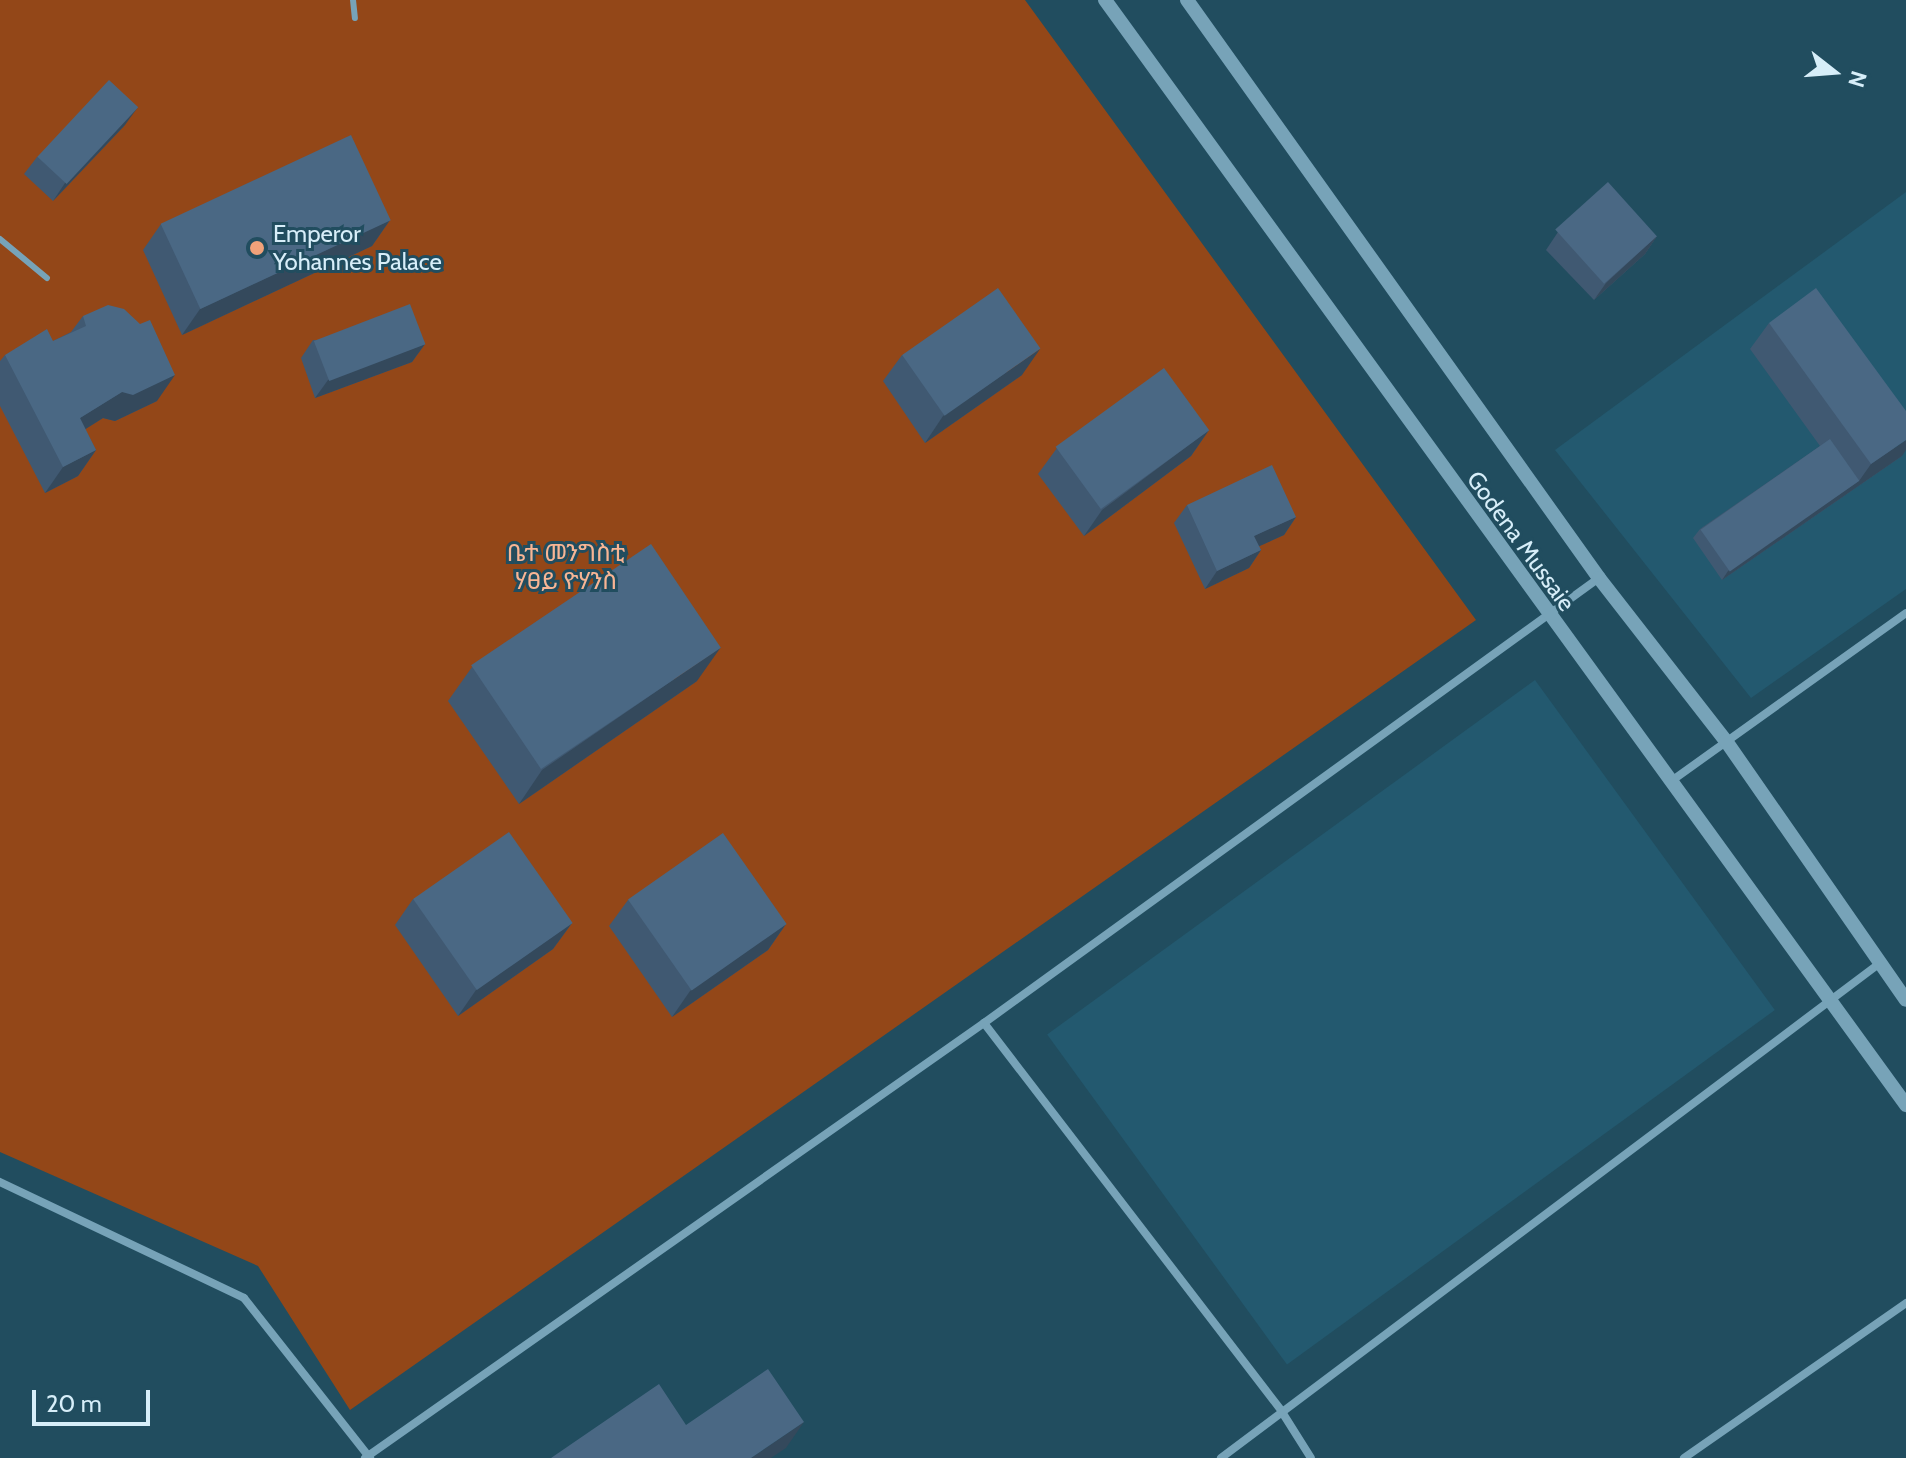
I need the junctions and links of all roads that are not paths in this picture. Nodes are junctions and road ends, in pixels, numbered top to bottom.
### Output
1 (353, 0) edge
2 (1187, 0) edge
3 (1109, 2) edge
4 (355, 18) dead end
5 (0, 239) edge
6 (47, 278) dead end
7 (1599, 578) junction
8 (1906, 613) edge
9 (1548, 616) junction
10 (1726, 741) junction
11 (1669, 783) junction
12 (1880, 963) junction
13 (1906, 1000) edge
14 (1829, 1001) junction
15 (984, 1023) junction
16 (1906, 1105) edge
17 (0, 1182) edge
18 (1906, 1303) edge
19 (1282, 1412) junction
20 (368, 1457) edge
21 (1221, 1458) edge
22 (1311, 1458) edge
23 (1684, 1458) edge

1 - 4 lane
2 - 7 street, Godena Mussaie
3 - 9 street, Godena Mussaie
5 - 6 lane
7 - 9 street
7 - 10 street, Godena Mussaie
8 - 10 street
9 - 11 street, Godena Mussaie
9 - 15 street
10 - 11 street
10 - 12 street, Godena Mussaie
11 - 14 street, Godena Mussaie
12 - 13 street, Godena Mussaie
12 - 14 street
14 - 16 street, Godena Mussaie
14 - 19 street
15 - 19 street
15 - 20 street
17 - 20 street
18 - 23 street
19 - 21 street
19 - 22 street

